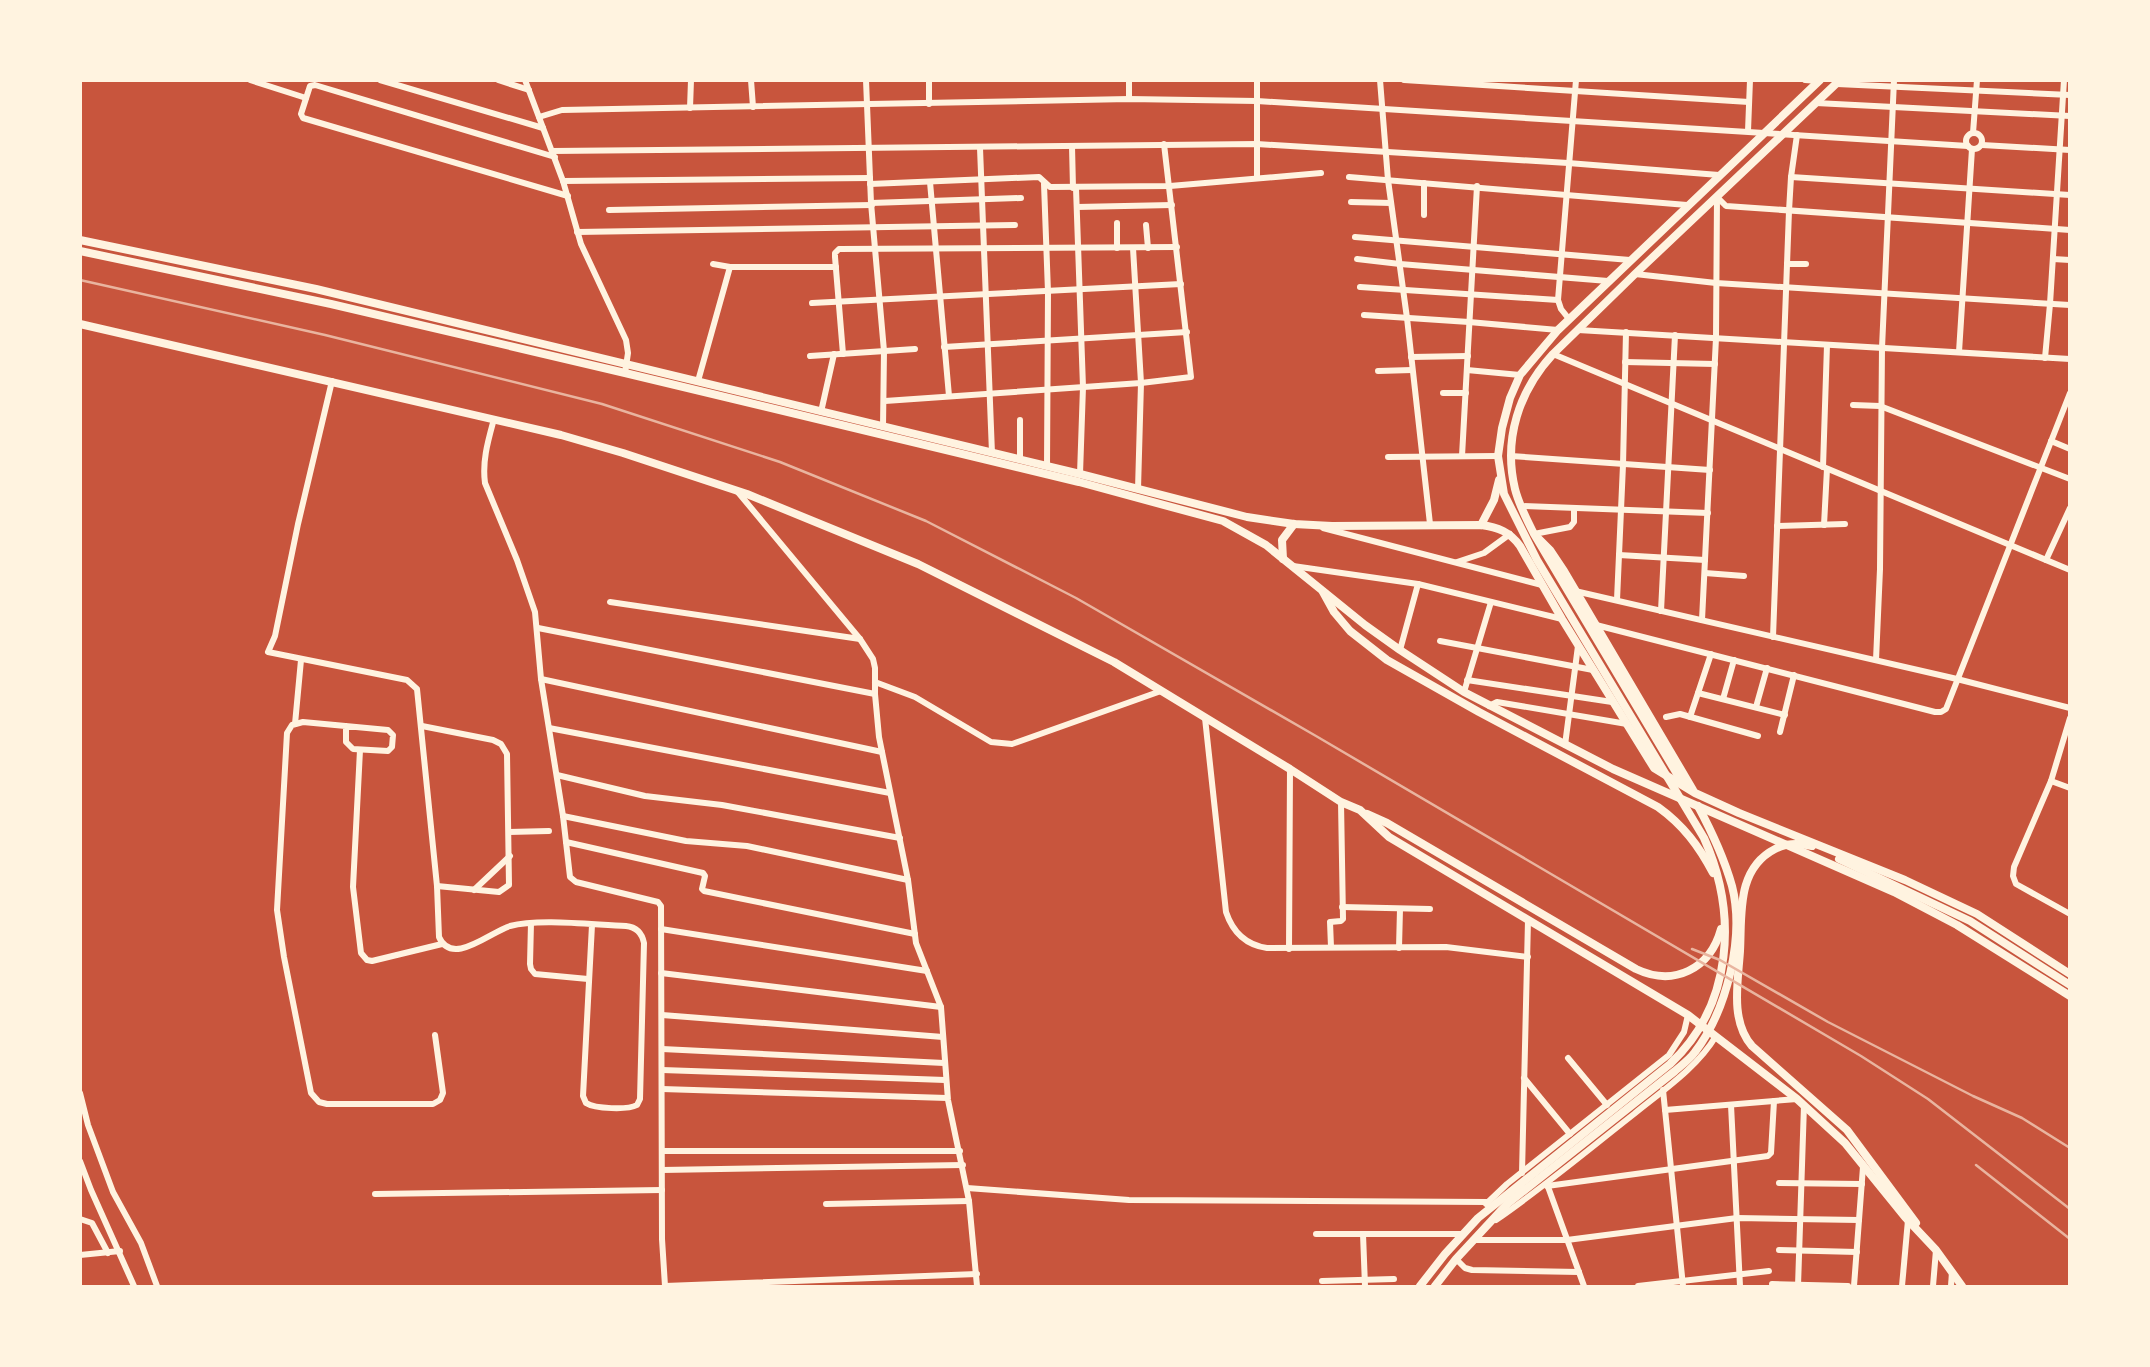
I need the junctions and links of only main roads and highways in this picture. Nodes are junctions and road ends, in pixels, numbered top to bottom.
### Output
1 (1819, 81) edge
2 (1838, 82) edge
3 (80, 240) edge
4 (80, 251) edge
5 (231, 271) junction
6 (252, 275) junction
7 (230, 283) junction
8 (247, 287) junction
9 (80, 324) edge
10 (1500, 473) junction
11 (1294, 524) junction
12 (1482, 525) junction
13 (1534, 534) junction
14 (1283, 559) junction
15 (1551, 573) junction
16 (1321, 589) junction
17 (1654, 768) junction
18 (1645, 783) junction
19 (1695, 793) junction
20 (1360, 810) junction
21 (1721, 889) junction
22 (1723, 915) junction
23 (2070, 974) edge
24 (2070, 985) edge
25 (2070, 996) edge
26 (1541, 1181) junction
27 (1928, 1240) junction
28 (1420, 1286) edge
29 (1435, 1286) edge
30 (1962, 1286) edge

1 - 10 main road
2 - 13 main road
3 - 5 main road
4 - 7 main road
5 - 6 main road
5 - 7 main road
6 - 8 main road
6 - 11 main road
7 - 8 main road
8 - 14 main road
9 - 20 main road
10 - 12 main road
10 - 15 main road
11 - 12 main road
11 - 14 main road
12 - 17 main road
13 - 15 main road
13 - 19 main road
14 - 16 main road
15 - 21 main road
15 - 26 main road
16 - 18 main road
16 - 21 main road
17 - 18 main road
17 - 19 main road
18 - 25 main road
19 - 23 main road
20 - 22 main road
20 - 27 main road
21 - 22 main road
22 - 26 main road
24 - 27 main road
26 - 28 main road
26 - 29 main road
27 - 30 main road

